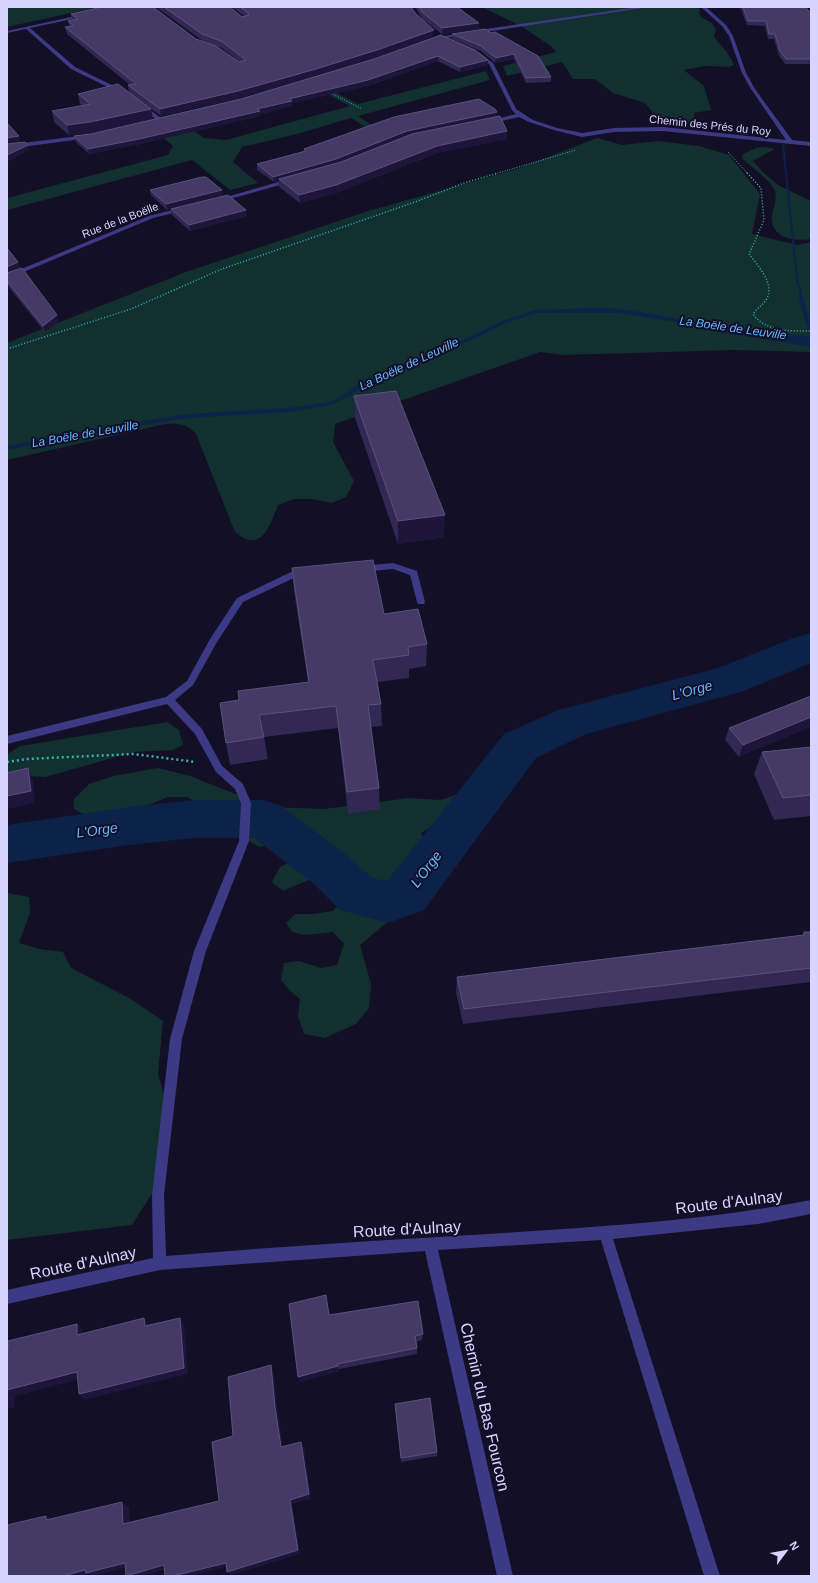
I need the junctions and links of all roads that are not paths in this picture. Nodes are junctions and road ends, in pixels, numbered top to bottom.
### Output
1 (647, 7) edge
2 (703, 7) edge
3 (90, 14) edge
4 (26, 28) junction
5 (7, 32) edge
6 (436, 34) edge
7 (442, 37) junction
8 (452, 41) edge
9 (425, 42) edge
10 (472, 50) edge
11 (128, 96) edge
12 (139, 104) edge
13 (520, 116) junction
14 (168, 118) edge
15 (160, 120) junction
16 (154, 122) edge
17 (484, 124) edge
18 (92, 136) edge
19 (791, 143) junction
20 (811, 144) edge
21 (7, 148) edge
22 (302, 178) edge
23 (210, 202) edge
24 (188, 208) edge
25 (7, 277) edge
26 (355, 569) edge
27 (317, 572) edge
28 (421, 602) dead end
29 (169, 700) junction
30 (7, 740) edge
31 (811, 1207) edge
32 (605, 1233) junction
33 (430, 1245) junction
34 (160, 1263) junction
35 (7, 1297) edge
36 (505, 1576) edge
37 (712, 1576) edge

1 - 7 street
2 - 19 street
3 - 4 street
4 - 5 street
4 - 11 street
6 - 7 street
7 - 8 street
7 - 9 street
10 - 13 street
12 - 15 street
13 - 17 street
13 - 19 street, Chemin des Prés du Roy
14 - 15 street
15 - 16 street
18 - 21 street
19 - 20 street, Chemin des Prés du Roy
22 - 23 street
24 - 25 street, Rue de la Boëlle
26 - 28 street
27 - 29 street
29 - 30 street
29 - 34 street
31 - 32 street, Route d'Aulnay
32 - 33 street, Route d'Aulnay
32 - 37 street
33 - 34 street, Route d'Aulnay
33 - 36 street, Chemin du Bas Fourcon
34 - 35 street, Route d'Aulnay

